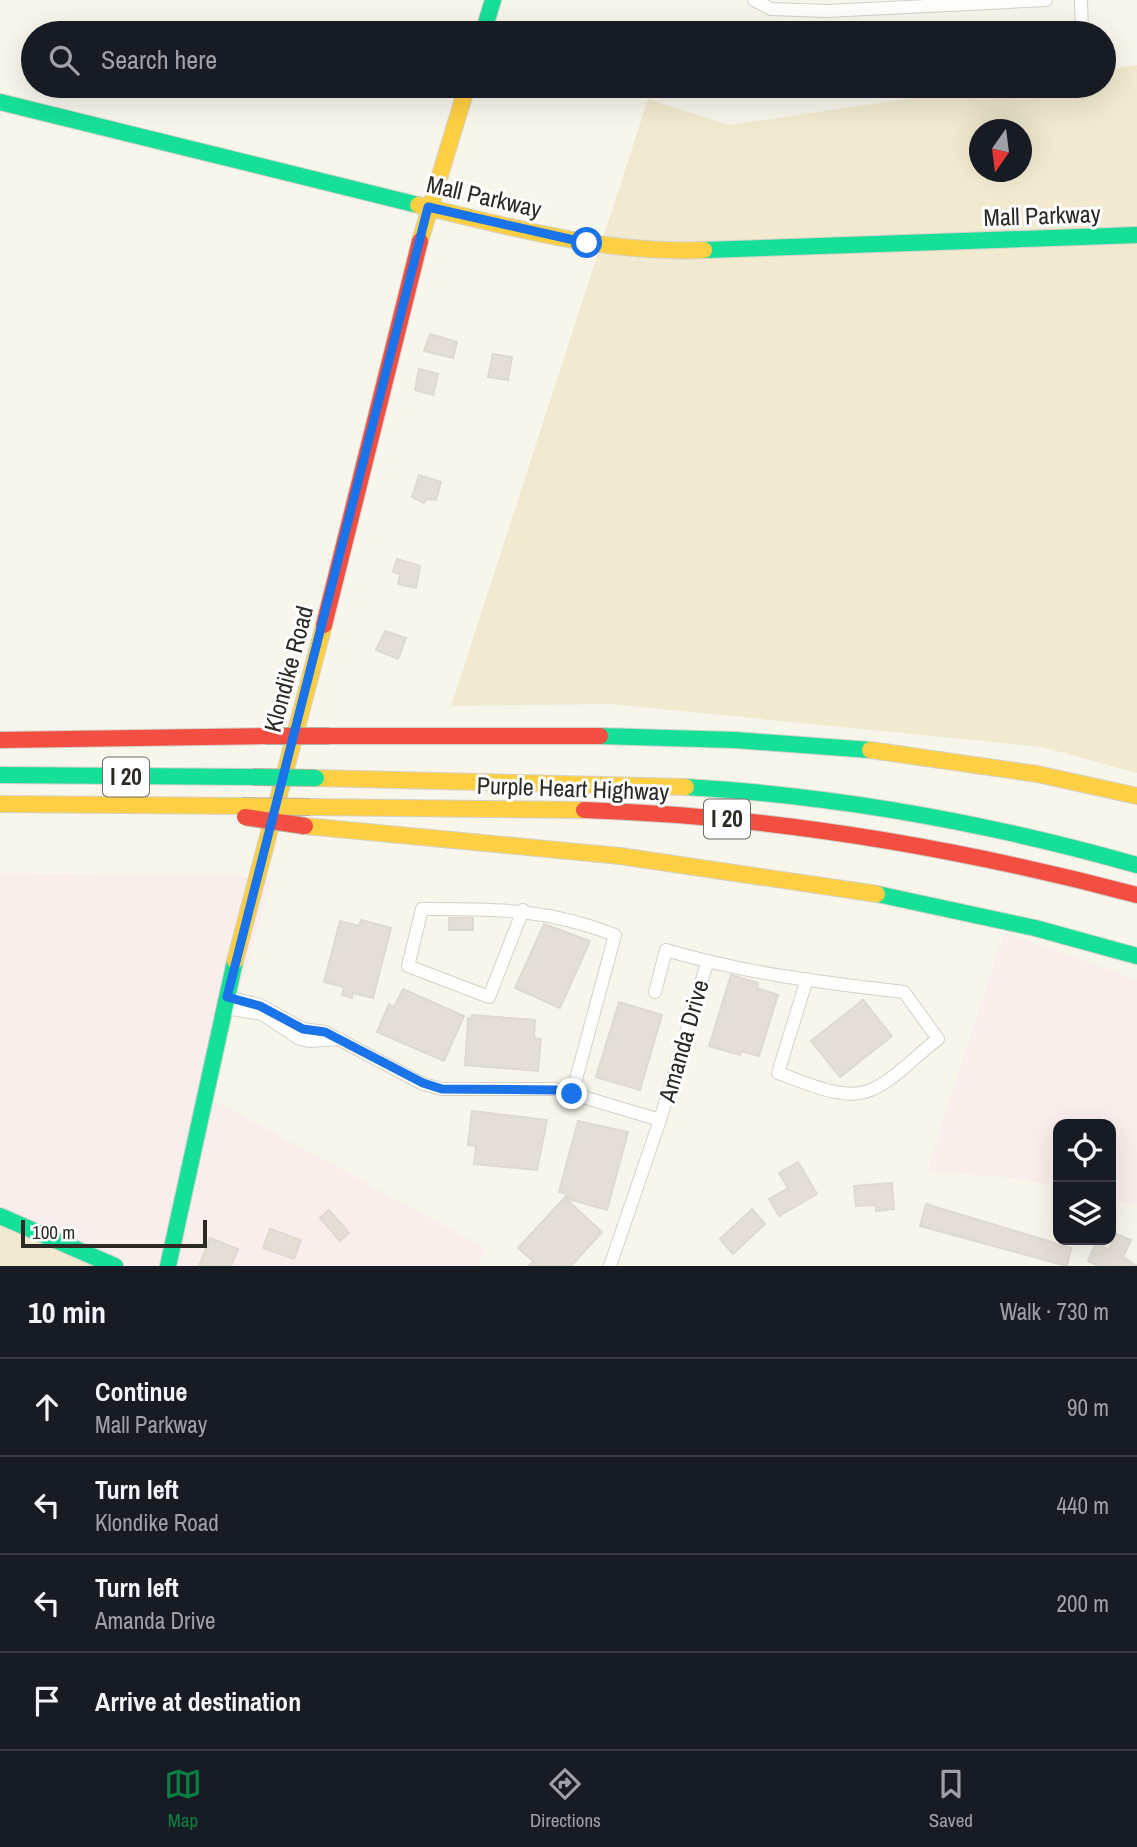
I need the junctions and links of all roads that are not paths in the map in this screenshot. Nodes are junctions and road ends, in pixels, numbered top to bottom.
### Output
1 (493, 0) edge
2 (754, 0) edge
3 (1046, 0) edge
4 (1081, 0) edge
5 (487, 21) edge
6 (1082, 21) edge
7 (463, 98) edge
8 (0, 102) edge
9 (428, 207) junction
10 (1137, 234) edge
11 (0, 740) edge
12 (0, 775) edge
13 (1137, 796) edge
14 (0, 804) edge
15 (243, 811) junction
16 (1137, 865) edge
17 (1137, 895) edge
18 (523, 910) junction
19 (1137, 956) edge
20 (706, 962) junction
21 (807, 979) junction
22 (655, 992) dead end
23 (226, 1002) junction
24 (572, 1094) junction
25 (660, 1120) junction
26 (0, 1216) edge
27 (115, 1266) edge
28 (167, 1266) edge
29 (610, 1266) edge

1 - 5 main road
2 - 3 street
4 - 6 street
7 - 9 main road, Klondike Road
8 - 9 main road, Mall Parkway
9 - 10 main road, Mall Parkway
9 - 23 main road, Klondike Road
11 - 13 main road, bridge
12 - 16 main road, Purple Heart Highway / I 20, bridge
14 - 15 main road, Purple Heart Highway / I 20
15 - 17 main road, Purple Heart Highway / I 20, bridge
15 - 19 main road, bridge
18 - 18 street
18 - 24 street
20 - 21 street
20 - 22 street, Amanda Drive
20 - 25 street, Amanda Drive
21 - 21 street
23 - 24 street, Amanda Drive
23 - 28 main road, Klondike Road
24 - 25 street, Amanda Drive
25 - 29 street, Amanda Drive
26 - 27 main road

